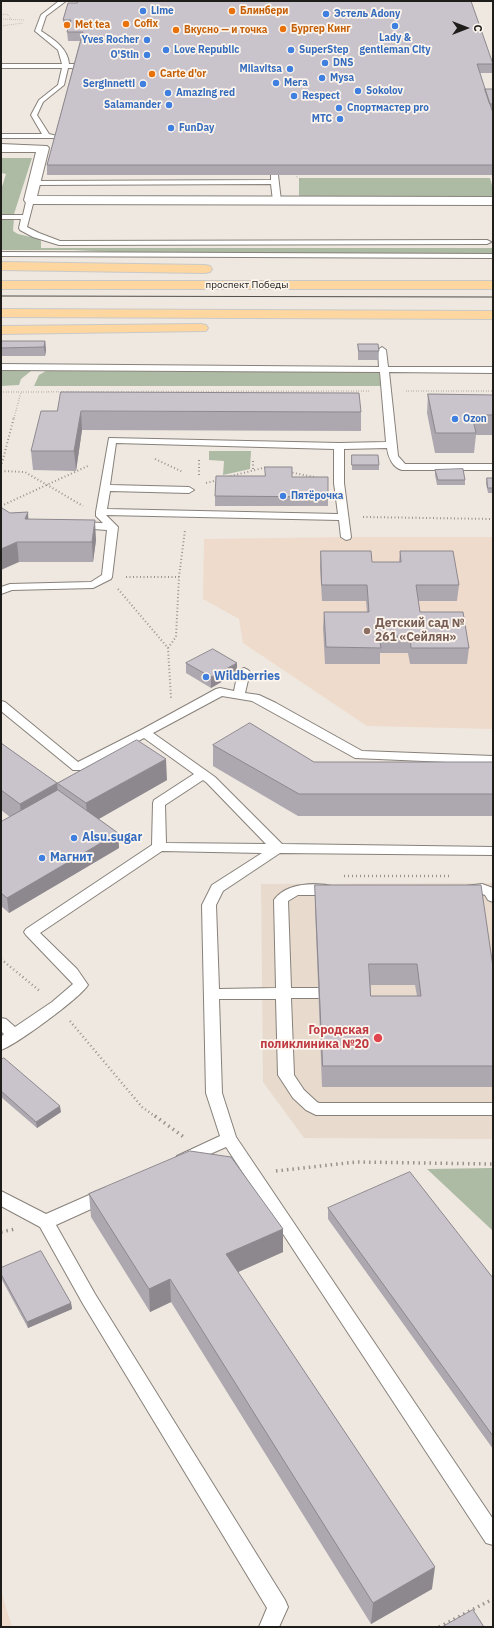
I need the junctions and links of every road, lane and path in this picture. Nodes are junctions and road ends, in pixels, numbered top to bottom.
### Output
1 (63, 1) edge
2 (1, 15) edge
3 (11, 19) dead end
4 (40, 21) junction
5 (1, 26) edge
6 (1, 66) edge
7 (66, 66) junction
8 (77, 66) edge
9 (1, 136) edge
10 (47, 136) junction
11 (58, 136) edge
12 (1, 148) edge
13 (43, 148) junction
14 (131, 179) junction
15 (35, 183) junction
16 (30, 200) junction
17 (126, 201) junction
18 (277, 201) junction
19 (493, 201) edge
20 (1, 217) edge
21 (26, 217) junction
22 (488, 242) dead end
23 (1, 254) edge
24 (493, 256) edge
25 (1, 266) edge
26 (221, 270) dead end
27 (312, 272) dead end
28 (461, 284) junction
29 (1, 285) edge
30 (493, 285) edge
31 (1, 313) edge
32 (434, 314) junction
33 (493, 315) edge
34 (1, 330) edge
35 (382, 350) dead end
36 (1, 367) edge
37 (384, 369) junction
38 (493, 370) edge
39 (493, 391) edge
40 (1, 392) edge
41 (20, 392) junction
42 (386, 392) junction
43 (200, 441) junction
44 (390, 444) junction
45 (340, 446) junction
46 (111, 456) junction
47 (1, 467) edge
48 (267, 467) edge
49 (493, 467) edge
50 (1, 471) edge
51 (289, 472) edge
52 (225, 478) edge
53 (218, 480) edge
54 (339, 483) junction
55 (46, 485) junction
56 (106, 488) junction
57 (193, 488) junction
58 (1, 506) edge
59 (101, 514) junction
60 (186, 514) junction
61 (342, 517) junction
62 (493, 519) edge
63 (68, 524) edge
64 (113, 527) junction
65 (346, 537) dead end
66 (107, 577) junction
67 (179, 577) junction
68 (1, 591) edge
69 (168, 648) junction
70 (244, 672) dead end
71 (239, 695) junction
72 (1, 705) edge
73 (172, 718) junction
74 (145, 733) junction
75 (493, 760) edge
76 (203, 774) junction
77 (159, 847) junction
78 (278, 848) junction
79 (493, 851) edge
80 (338, 876) dead end
81 (452, 883) joint
82 (341, 890) edge
83 (493, 897) edge
84 (1, 959) edge
85 (284, 993) junction
86 (318, 993) edge
87 (211, 994) junction
88 (57, 1006) junction
89 (1, 1023) edge
90 (15, 1035) junction
91 (1, 1044) edge
92 (493, 1109) edge
93 (229, 1139) junction
94 (203, 1151) junction
95 (493, 1164) edge
96 (168, 1167) edge
97 (252, 1173) junction
98 (118, 1190) edge
99 (1, 1198) edge
100 (46, 1222) junction
101 (493, 1536) edge
102 (493, 1599) edge
103 (269, 1627) edge
104 (439, 1627) edge

1 - 4 lane
2 - 3 path
4 - 5 path
4 - 7 lane
6 - 7 lane
7 - 8 lane
7 - 10 lane
9 - 10 lane
10 - 11 lane
10 - 13 lane
12 - 13 street
13 - 15 street
14 - 15 lane
14 - 17 lane
14 - 18 lane
15 - 16 street
16 - 17 street
16 - 21 lane
17 - 18 street
18 - 19 street
20 - 21 lane
21 - 22 lane
23 - 24 lane
25 - 26 main road
27 - 28 main road
28 - 29 main road, проспект Победы
28 - 30 main road, проспект Победы
31 - 32 main road
32 - 33 main road
32 - 34 main road
35 - 37 lane
36 - 37 lane
37 - 38 lane
37 - 42 lane
39 - 42 path
40 - 41 path
41 - 42 path
41 - 47 path
42 - 44 lane
43 - 45 lane
43 - 46 lane
43 - 57 path
44 - 45 lane
44 - 49 lane
45 - 54 lane
46 - 55 path
46 - 56 lane
48 - 52 path
50 - 55 path
51 - 54 path
53 - 57 path
54 - 61 lane
55 - 58 path
55 - 59 path
56 - 57 lane
56 - 59 lane
59 - 60 lane
59 - 64 lane
60 - 61 lane
60 - 67 path
61 - 62 path
61 - 65 lane
63 - 64 lane
64 - 66 lane
66 - 67 path
66 - 68 lane
66 - 69 path
67 - 69 path
69 - 73 path
70 - 71 lane
71 - 73 lane
71 - 75 lane
72 - 74 lane
73 - 74 lane
74 - 76 lane
76 - 77 lane
76 - 78 lane
77 - 78 lane
77 - 88 lane
78 - 79 lane
78 - 87 lane
80 - 81 path
81 - 83 lane
82 - 85 lane
84 - 88 path
85 - 86 lane
85 - 87 lane
85 - 92 lane
87 - 93 lane
88 - 90 lane
88 - 94 path
89 - 90 lane
90 - 91 lane
93 - 94 lane
93 - 97 lane
94 - 96 lane
95 - 97 path
97 - 101 lane
98 - 100 lane
99 - 100 lane
100 - 103 lane
102 - 104 path

